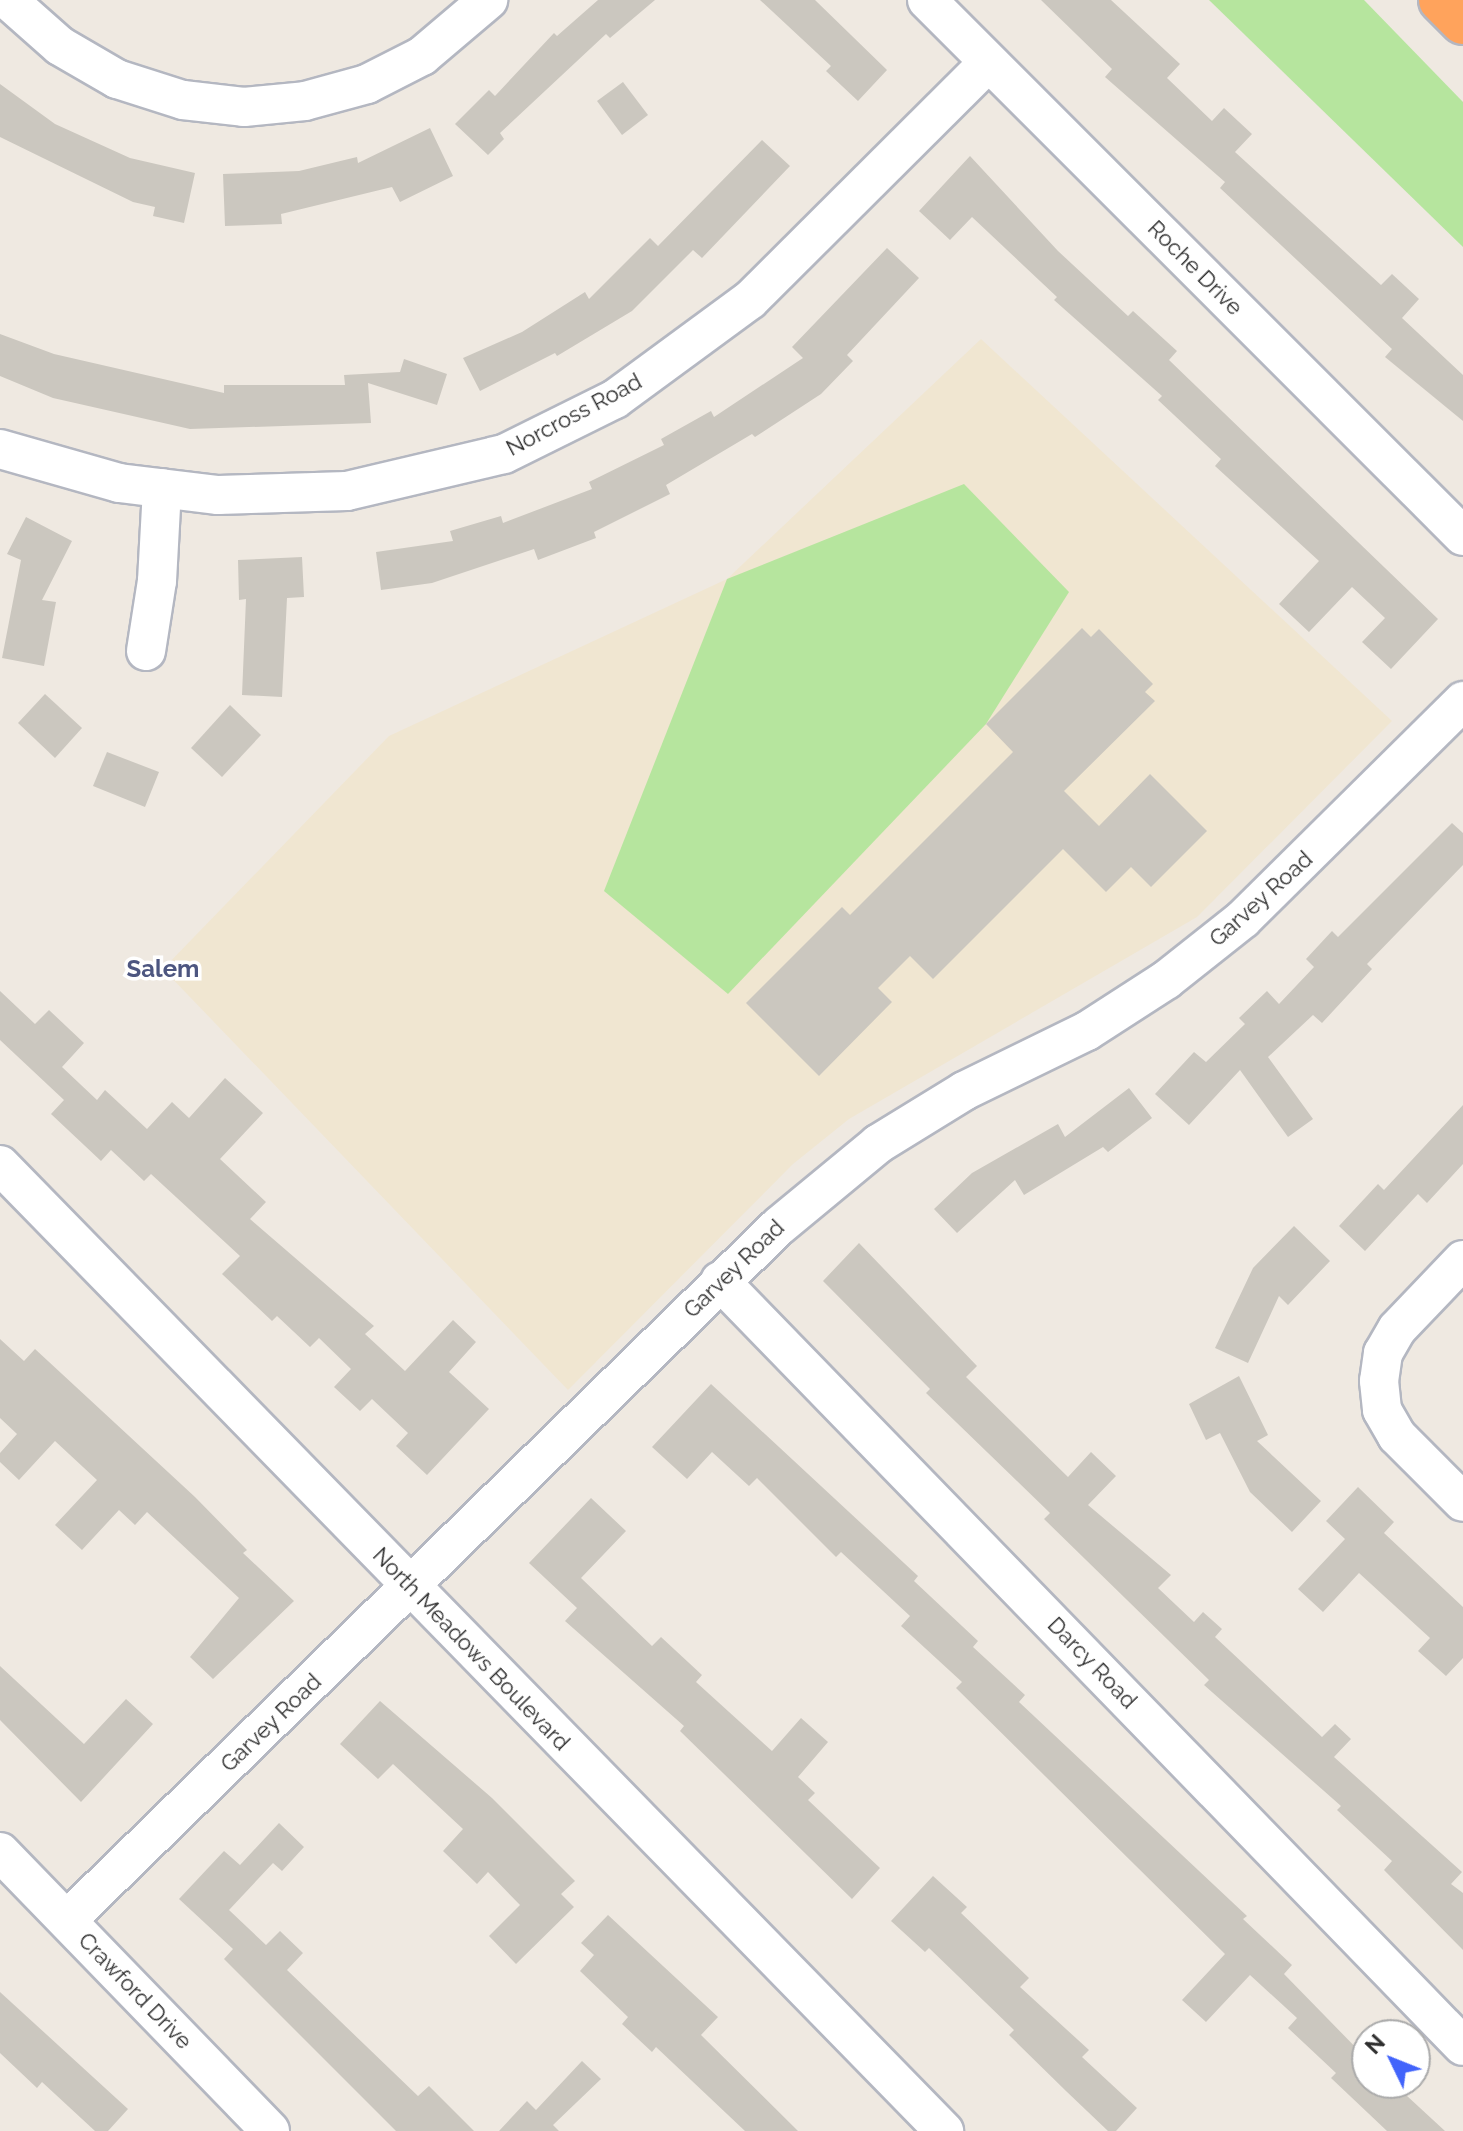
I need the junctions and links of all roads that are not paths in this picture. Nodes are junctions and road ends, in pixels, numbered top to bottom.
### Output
1 (8, 0) edge
2 (488, 0) edge
3 (927, 0) edge
4 (1441, 0) edge
5 (1463, 22) edge
6 (988, 63) junction
7 (0, 449) edge
8 (162, 488) junction
9 (1463, 536) edge
10 (146, 651) dead end
11 (1463, 701) edge
12 (0, 1165) edge
13 (1463, 1260) edge
14 (720, 1281) junction
15 (1463, 1502) edge
16 (410, 1586) junction
17 (0, 1852) edge
18 (67, 1920) junction
19 (1463, 2046) edge
20 (270, 2131) edge
21 (944, 2131) edge

1 - 2 street
3 - 6 street, Roche Drive
4 - 5 highway
6 - 8 street, Norcross Road
6 - 9 street, Roche Drive
7 - 8 street, Norcross Road
8 - 10 street
11 - 14 street, Garvey Road
12 - 16 street, North Meadows Boulevard
13 - 15 street
14 - 16 street, Garvey Road
14 - 19 street, Darcy Road
16 - 18 street, Garvey Road
16 - 21 street, North Meadows Boulevard
17 - 18 street, Crawford Drive
18 - 20 street, Crawford Drive

